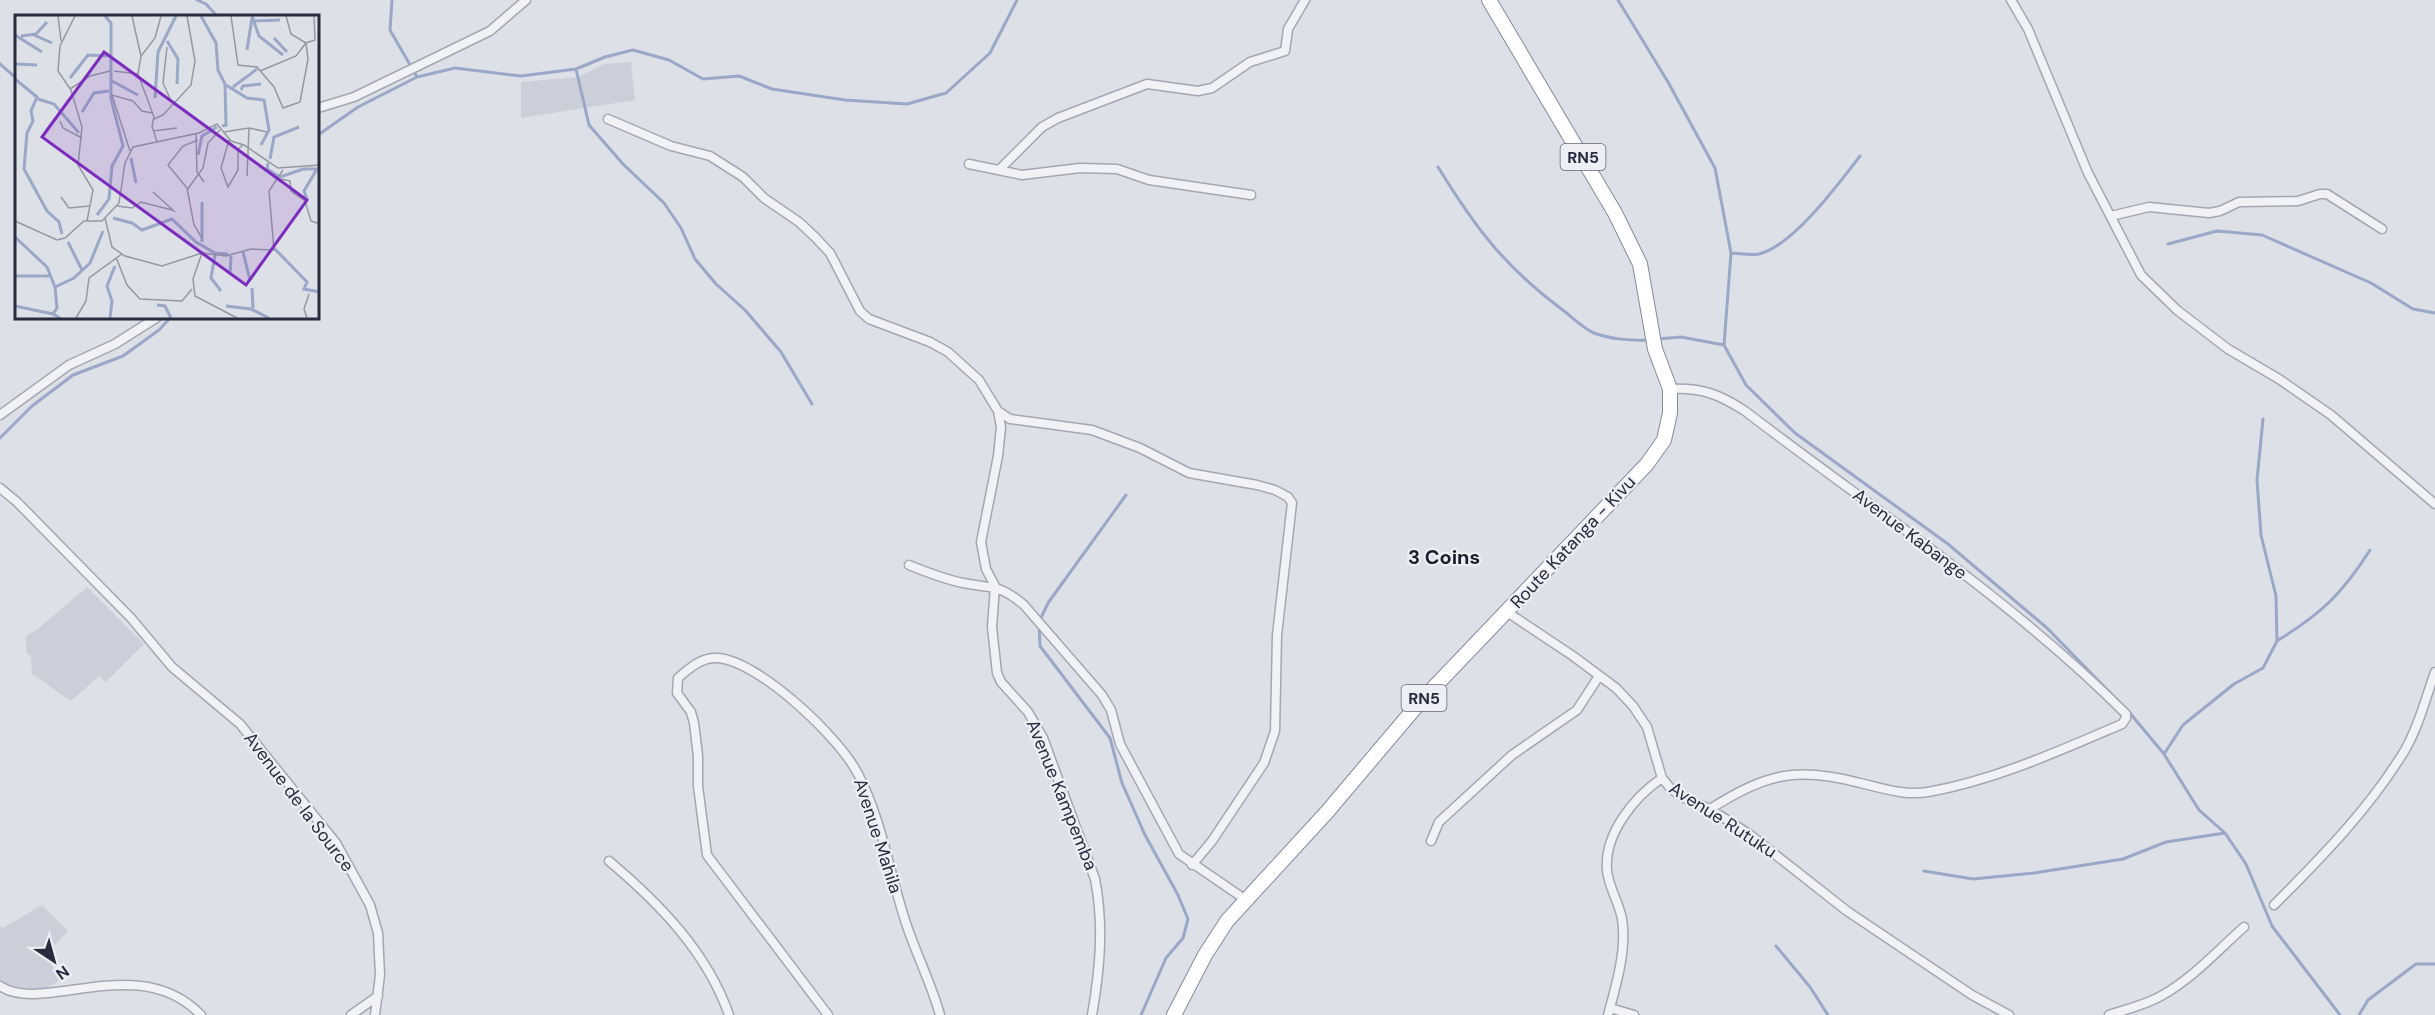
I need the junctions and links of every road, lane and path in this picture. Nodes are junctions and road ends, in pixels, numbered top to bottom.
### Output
1 (1305, 0) edge
2 (1489, 0) edge
3 (2011, 0) edge
4 (524, 1) edge
5 (320, 107) edge
6 (608, 120) dead end
7 (969, 164) dead end
8 (999, 170) junction
9 (1251, 195) dead end
10 (2111, 216) junction
11 (2382, 229) dead end
12 (153, 320) edge
13 (1670, 389) junction
14 (998, 411) junction
15 (0, 415) edge
16 (0, 489) edge
17 (2435, 504) edge
18 (909, 565) dead end
19 (995, 586) junction
20 (1507, 612) junction
21 (2435, 672) edge
22 (1599, 676) junction
23 (1662, 778) junction
24 (1710, 809) junction
25 (1431, 841) dead end
26 (609, 861) dead end
27 (1192, 865) junction
28 (1246, 900) junction
29 (2274, 905) dead end
30 (2244, 927) dead end
31 (0, 986) edge
32 (378, 996) junction
33 (1609, 1012) edge
34 (201, 1015) edge
35 (351, 1015) edge
36 (375, 1015) edge
37 (729, 1015) edge
38 (828, 1015) edge
39 (940, 1015) edge
40 (1092, 1015) edge
41 (1174, 1015) edge
42 (1634, 1015) edge
43 (2008, 1015) edge
44 (2109, 1015) edge

1 - 8 street
2 - 13 highway, Route Katanga - Kivu / RN5
3 - 10 street
4 - 5 street
6 - 14 street
7 - 8 street
8 - 9 street
10 - 11 street
10 - 17 street
12 - 15 street
13 - 20 highway, Route Katanga - Kivu / RN5
13 - 24 street, Avenue Kabange
14 - 19 street
14 - 27 street
16 - 32 street, Avenue de la Source
18 - 19 street
19 - 27 street
19 - 40 street, Avenue Kampemba
20 - 22 street, Avenue Rutuku
20 - 28 highway, Route Katanga - Kivu / RN5
21 - 29 street
22 - 23 street, Avenue Rutuku
22 - 25 street
23 - 24 street, Avenue Rutuku
23 - 33 street
24 - 43 street, Avenue Rutuku
26 - 37 street
27 - 28 street
28 - 41 highway, Route Katanga - Kivu / RN5
30 - 44 street
31 - 34 street
32 - 35 street
32 - 36 street, Avenue de la Source
33 - 42 street
38 - 39 street, Avenue Mahila

